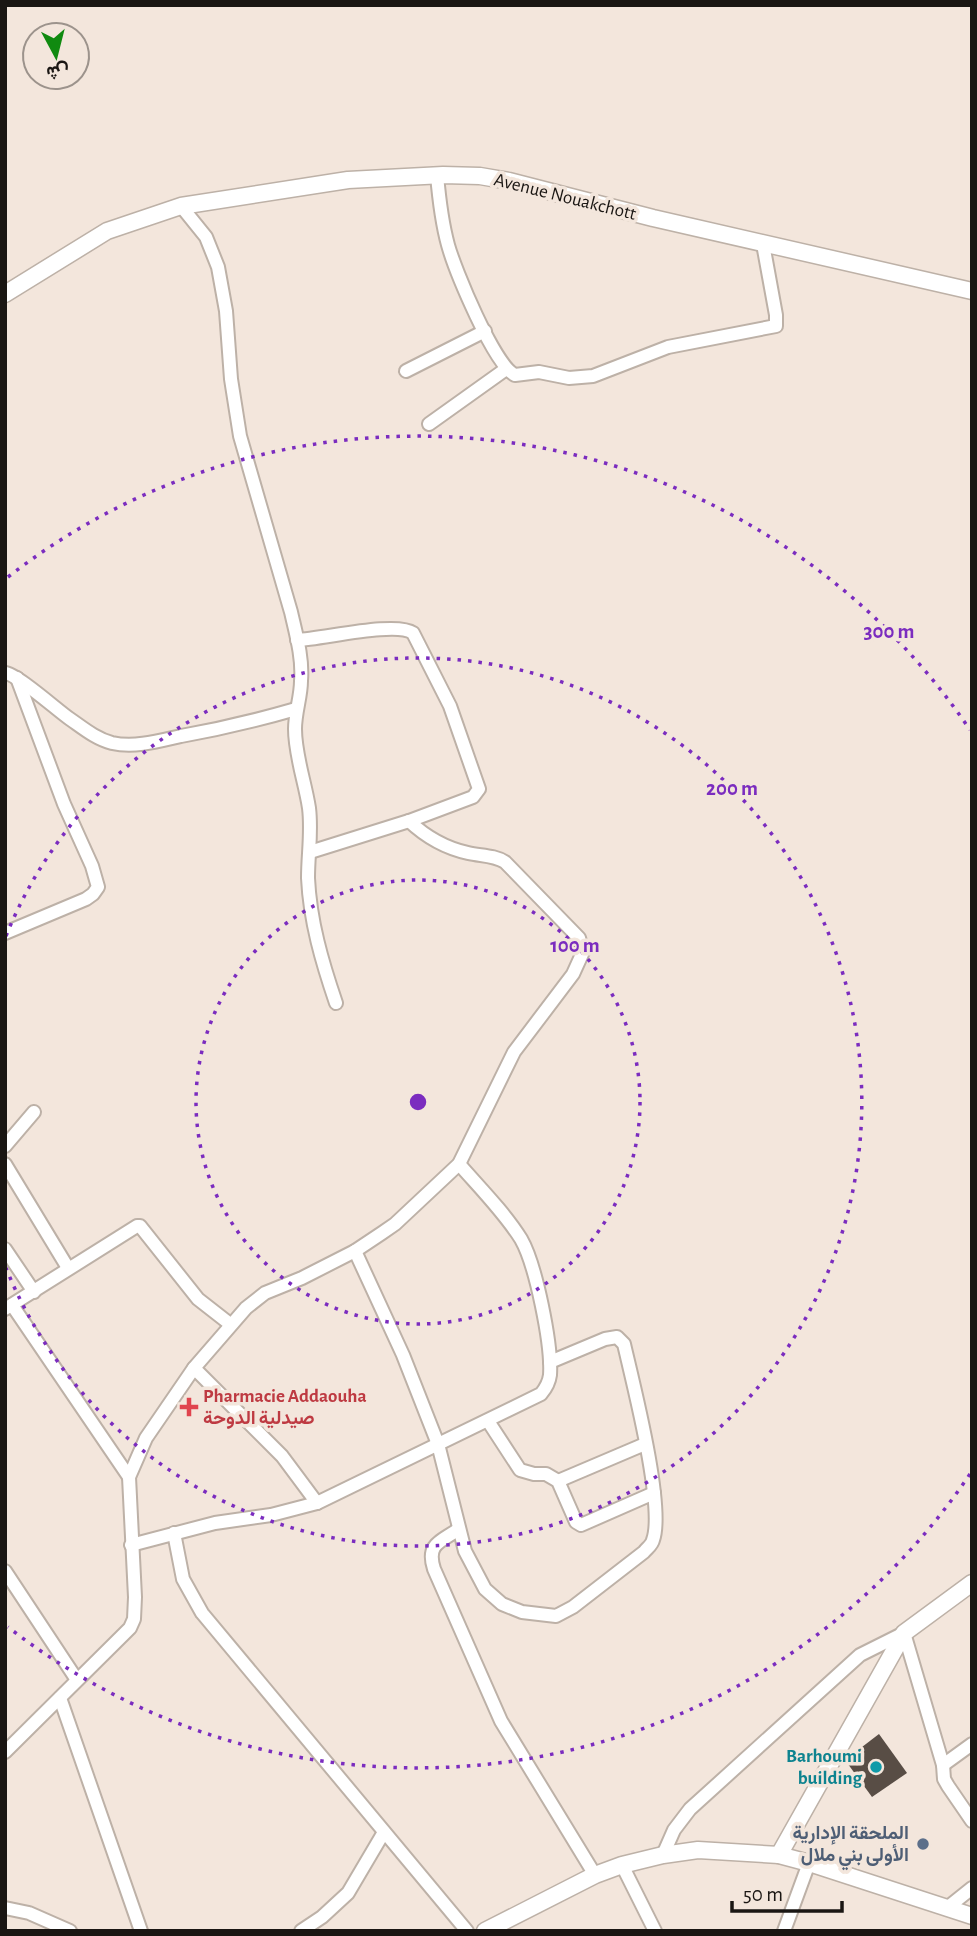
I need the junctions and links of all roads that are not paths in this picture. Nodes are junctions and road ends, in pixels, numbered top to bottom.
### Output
1 (437, 175) junction
2 (181, 206) junction
3 (763, 244) junction
4 (972, 291) edge
5 (5, 294) edge
6 (485, 331) junction
7 (506, 369) junction
8 (406, 371) dead end
9 (429, 425) dead end
10 (297, 640) junction
11 (11, 675) edge
12 (296, 709) junction
13 (409, 821) junction
14 (310, 852) junction
15 (5, 933) edge
16 (336, 1003) dead end
17 (34, 1112) dead end
18 (5, 1146) edge
19 (5, 1164) edge
20 (459, 1164) junction
21 (5, 1249) edge
22 (355, 1251) junction
23 (68, 1268) junction
24 (34, 1292) junction
25 (9, 1307) edge
26 (230, 1324) junction
27 (550, 1362) junction
28 (194, 1368) junction
29 (488, 1421) junction
30 (438, 1444) junction
31 (645, 1444) junction
32 (129, 1477) junction
33 (558, 1481) junction
34 (654, 1493) junction
35 (317, 1503) junction
36 (459, 1529) junction
37 (174, 1533) junction
38 (131, 1545) junction
39 (5, 1571) edge
40 (972, 1583) edge
41 (904, 1633) junction
42 (77, 1680) junction
43 (60, 1698) junction
44 (972, 1744) edge
45 (5, 1752) edge
46 (943, 1765) junction
47 (972, 1821) edge
48 (384, 1832) junction
49 (663, 1855) junction
50 (779, 1855) junction
51 (809, 1863) junction
52 (622, 1865) junction
53 (595, 1875) junction
54 (972, 1888) edge
55 (5, 1908) edge
56 (947, 1908) junction
57 (972, 1916) edge
58 (70, 1931) edge
59 (141, 1931) edge
60 (301, 1931) edge
61 (467, 1931) edge
62 (485, 1931) edge
63 (655, 1931) edge
64 (784, 1931) edge

1 - 2 street, Avenue Nouakchott
1 - 3 street, Avenue Nouakchott
1 - 6 street
2 - 5 street, Avenue Nouakchott
2 - 10 street
3 - 4 street, Avenue Nouakchott
3 - 7 street
6 - 7 street
6 - 8 street
7 - 9 street
10 - 12 street
10 - 13 street
11 - 12 street
11 - 15 street
12 - 14 street
13 - 14 street
13 - 20 street
14 - 16 street
17 - 18 street
19 - 23 street
20 - 22 street
20 - 27 street
21 - 24 street
22 - 26 street
22 - 30 street
23 - 24 street
23 - 26 street
24 - 25 street
25 - 32 street
26 - 28 street
27 - 29 street
27 - 31 street
28 - 32 street
28 - 35 street
29 - 30 street
29 - 33 street
30 - 35 street
30 - 36 street
31 - 33 street
31 - 34 street
32 - 38 street
33 - 34 street
34 - 36 street
35 - 37 street
36 - 53 street
37 - 38 street
37 - 48 street
38 - 42 street
39 - 42 street
40 - 41 street
41 - 46 street
41 - 49 street
41 - 50 street
42 - 43 street
43 - 45 street
43 - 59 street
44 - 46 street
46 - 47 street
48 - 60 street
48 - 61 street
49 - 50 street
49 - 52 street
50 - 51 street
51 - 56 street
51 - 64 street
52 - 53 street
52 - 63 street
53 - 62 street
54 - 56 street
55 - 58 street
56 - 57 street

